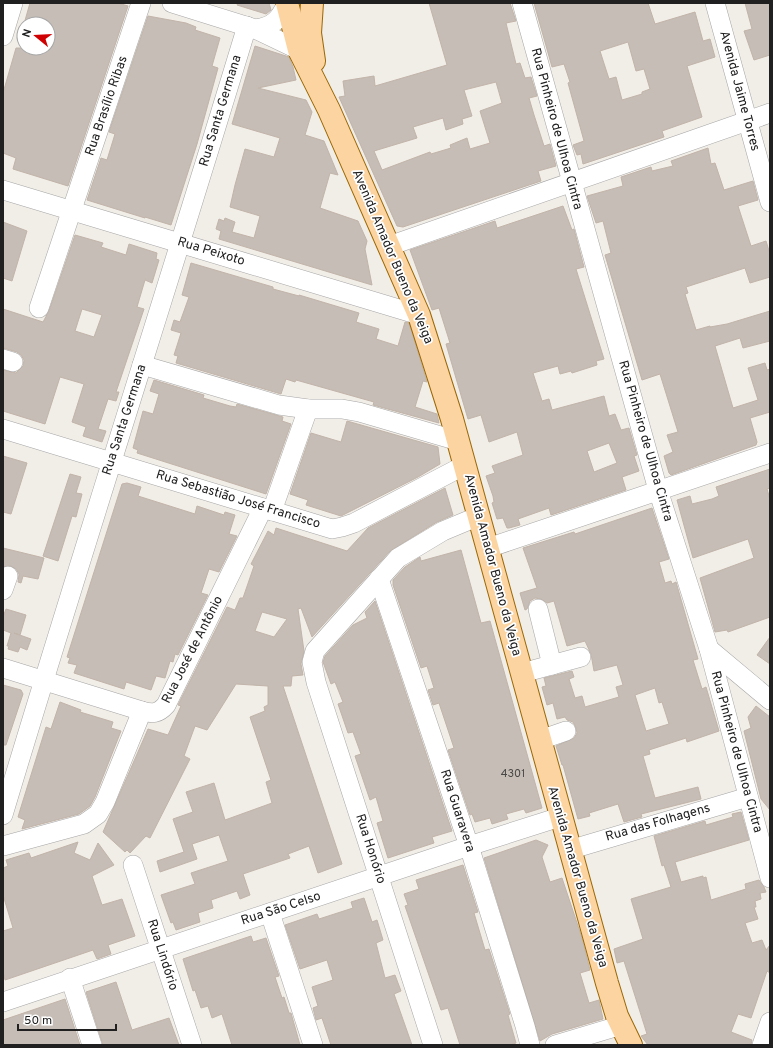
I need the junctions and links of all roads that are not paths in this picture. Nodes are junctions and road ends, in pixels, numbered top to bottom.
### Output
1 (13, 3) edge
2 (141, 3) edge
3 (172, 3) edge
4 (287, 3) edge
5 (312, 3) edge
6 (522, 3) edge
7 (715, 3) edge
8 (251, 27) junction
9 (3, 36) edge
10 (299, 50) junction
11 (322, 96) junction
12 (770, 113) edge
13 (746, 121) junction
14 (571, 183) junction
15 (3, 190) edge
16 (770, 202) edge
17 (72, 210) junction
18 (181, 243) junction
19 (389, 246) junction
20 (39, 308) dead end
21 (419, 316) junction
22 (142, 365) junction
23 (308, 409) junction
24 (3, 429) edge
25 (458, 441) junction
26 (770, 453) edge
27 (111, 461) junction
28 (465, 465) junction
29 (658, 490) junction
30 (268, 509) junction
31 (479, 516) junction
32 (488, 548) junction
33 (378, 579) junction
34 (538, 609) dead end
35 (709, 649) junction
36 (581, 657) dead end
37 (552, 665) junction
38 (3, 668) edge
39 (522, 673) junction
40 (43, 681) junction
41 (770, 700) edge
42 (142, 711) junction
43 (566, 731) dead end
44 (540, 740) junction
45 (748, 797) junction
46 (3, 815) edge
47 (560, 817) junction
48 (3, 846) edge
49 (469, 846) junction
50 (569, 850) junction
51 (133, 865) dead end
52 (379, 877) junction
53 (770, 878) edge
54 (270, 913) junction
55 (160, 949) junction
56 (70, 978) junction
57 (3, 1002) edge
58 (770, 1022) edge
59 (622, 1025) junction
60 (92, 1045) edge
61 (192, 1045) edge
62 (313, 1045) edge
63 (434, 1045) edge
64 (530, 1045) edge
65 (556, 1045) edge
66 (631, 1045) edge
67 (762, 1045) edge

1 - 9 street
2 - 17 street, Rua Brasílio Ribas
3 - 8 street
4 - 8 street
4 - 10 main road, Avenida Amador Bueno da Veiga
5 - 11 main road, Avenida Amador Bueno da Veiga
6 - 14 street, Rua Pinheiro de Ulhoa Cintra
7 - 13 street, Avenida Jaime Torres
8 - 10 street
8 - 18 street, Rua Santa Germana
10 - 11 main road, Avenida Amador Bueno da Veiga
11 - 19 main road, Avenida Amador Bueno da Veiga
12 - 13 street
13 - 14 street
13 - 16 street, Avenida Jaime Torres
14 - 19 street
14 - 29 street, Rua Pinheiro de Ulhoa Cintra
15 - 17 street, Rua Peixoto
17 - 18 street, Rua Peixoto
17 - 20 street, Rua Brasílio Ribas
18 - 21 street, Rua Peixoto
18 - 22 street, Rua Santa Germana
19 - 21 main road, Avenida Amador Bueno da Veiga
21 - 25 main road, Avenida Amador Bueno da Veiga
22 - 23 street
22 - 27 street, Rua Santa Germana
23 - 25 street
23 - 30 street
24 - 27 street, Rua Sebastião José Francisco
25 - 28 main road, Avenida Amador Bueno da Veiga
26 - 29 street
27 - 30 street, Rua Sebastião José Francisco
27 - 40 street, Rua Santa Germana
28 - 30 street, Rua Sebastião José Francisco
28 - 31 main road, Avenida Amador Bueno da Veiga
29 - 32 street
29 - 35 street, Rua Pinheiro de Ulhoa Cintra
30 - 42 street, Rua José de Antônio
31 - 32 main road, Avenida Amador Bueno da Veiga
31 - 33 street
32 - 39 main road, Avenida Amador Bueno da Veiga
33 - 49 street, Rua Guaravera
33 - 52 street, Rua Honório
34 - 37 street
35 - 41 street
35 - 45 street, Rua Pinheiro de Ulhoa Cintra
36 - 37 street
37 - 39 street
38 - 40 street
39 - 44 main road, Avenida Amador Bueno da Veiga
40 - 42 street
40 - 46 street, Rua Santa Germana
42 - 48 street
43 - 44 street
44 - 47 main road, Avenida Amador Bueno da Veiga
45 - 50 street, Rua das Folhagens
45 - 53 street, Rua Pinheiro de Ulhoa Cintra
47 - 49 street, Rua São Celso
47 - 50 main road, Avenida Amador Bueno da Veiga
49 - 52 street, Rua São Celso
49 - 64 street, Rua Guaravera
50 - 59 main road, Avenida Amador Bueno da Veiga
51 - 55 street, Rua Lindório
52 - 54 street, Rua São Celso
52 - 63 street, Rua Honório
54 - 55 street, Rua São Celso
54 - 62 street
55 - 56 street, Rua São Celso
55 - 61 street, Rua Lindório
56 - 57 street, Rua São Celso
56 - 60 street
58 - 67 street
59 - 65 street
59 - 66 main road, Avenida Amador Bueno da Veiga

